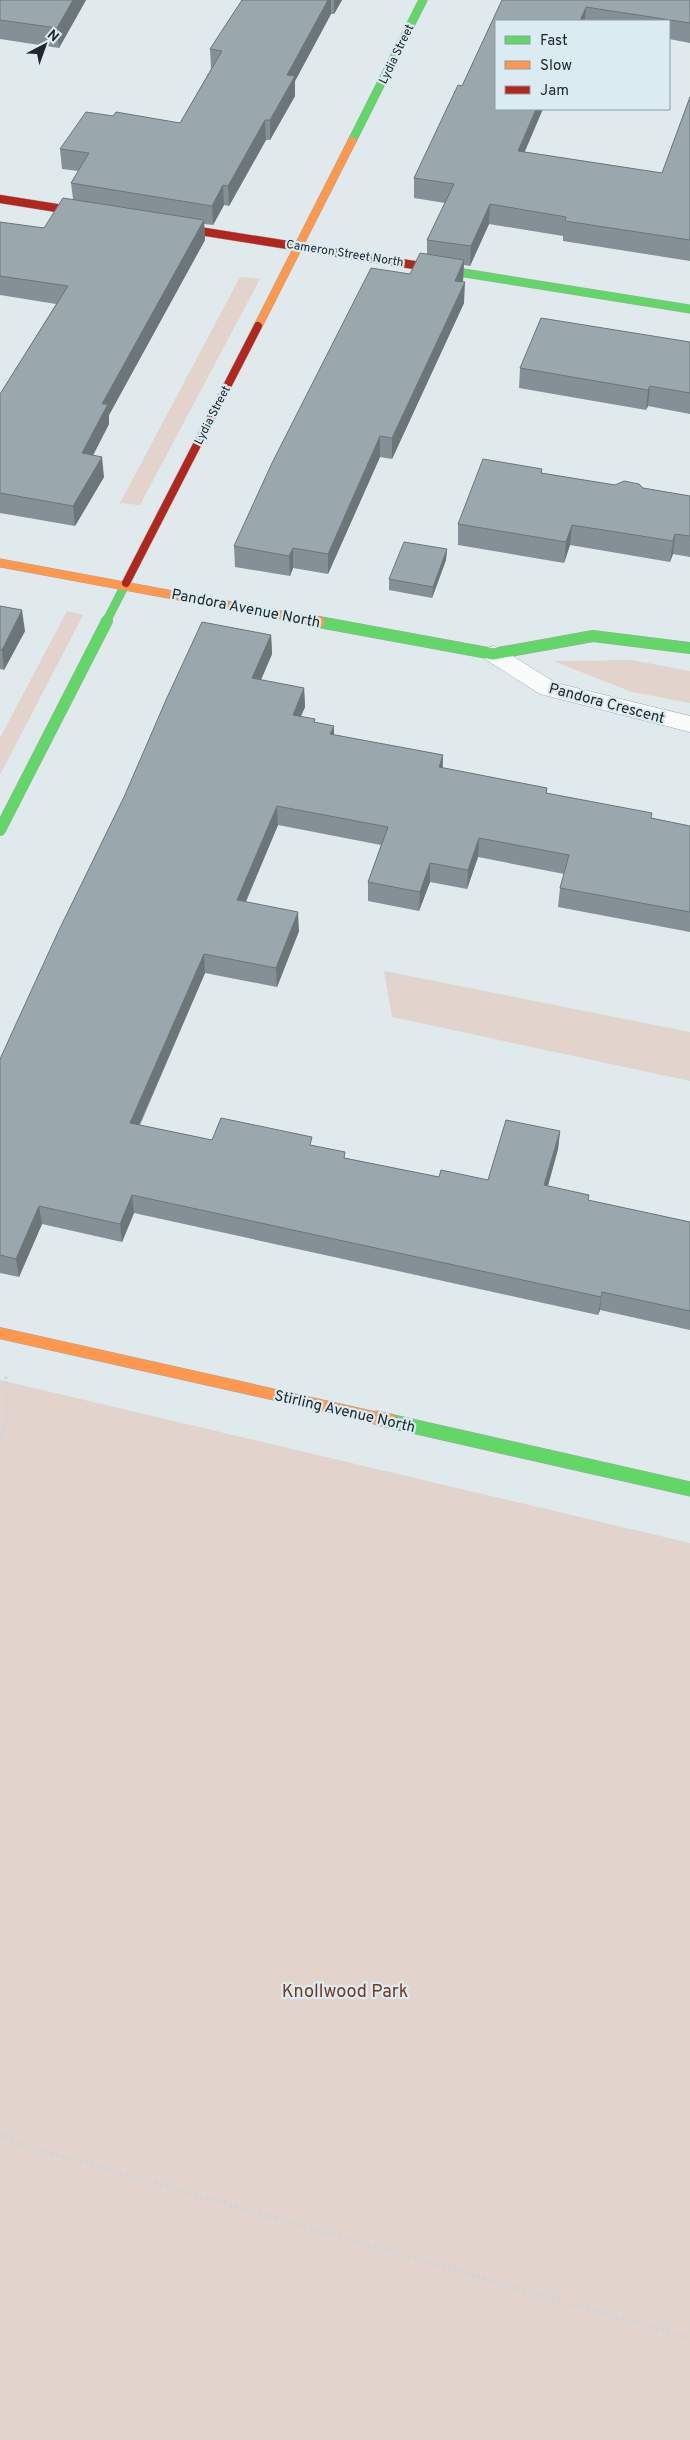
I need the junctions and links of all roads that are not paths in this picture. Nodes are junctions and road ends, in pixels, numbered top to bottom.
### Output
1 (423, 0) edge
2 (0, 199) edge
3 (107, 216) edge
4 (156, 224) edge
5 (300, 246) junction
6 (690, 309) edge
7 (0, 563) edge
8 (123, 585) junction
9 (690, 648) edge
10 (493, 654) junction
11 (690, 724) edge
12 (0, 830) edge
13 (0, 1333) edge
14 (690, 1489) edge

1 - 5 street, Lydia Street
2 - 3 street
4 - 5 street, Cameron Street North
5 - 6 street, Cameron Street North
5 - 8 street, Lydia Street
7 - 8 street, Pandora Avenue North
8 - 10 street, Pandora Avenue North
8 - 12 street, Lydia Street
9 - 10 street
10 - 11 street, Pandora Crescent
13 - 14 street, Stirling Avenue North

